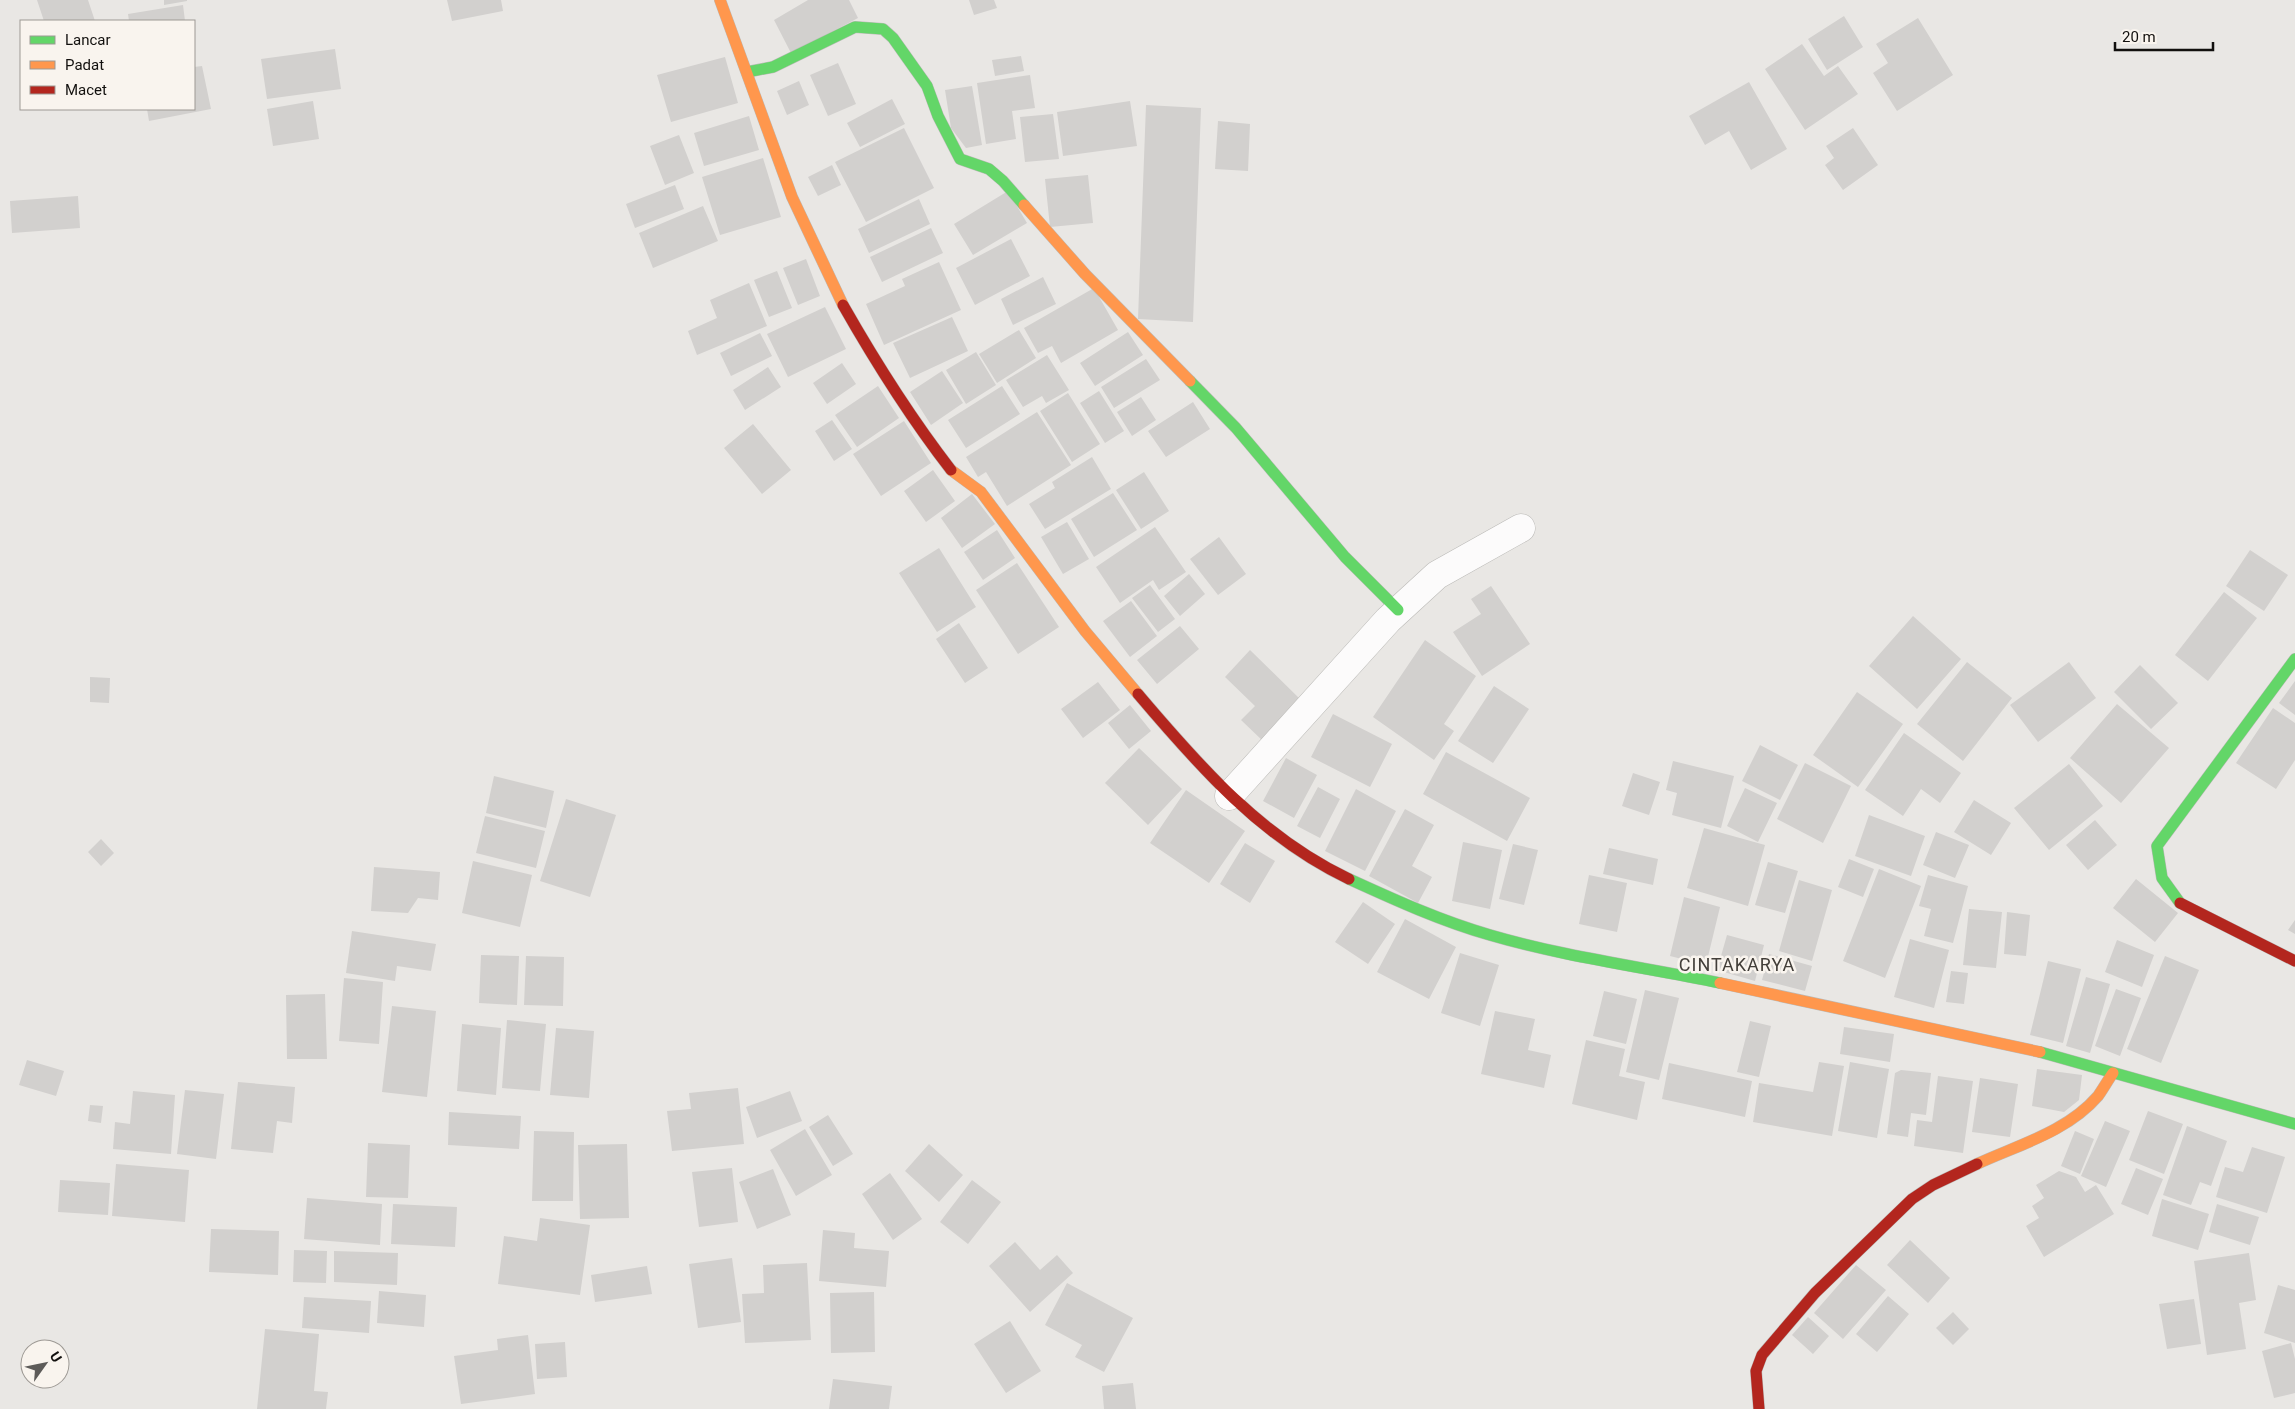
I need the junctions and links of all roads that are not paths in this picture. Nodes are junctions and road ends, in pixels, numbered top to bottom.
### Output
1 (720, 0) edge
2 (747, 72) junction
3 (1521, 528) dead end
4 (1398, 610) junction
5 (2295, 658) edge
6 (1230, 796) junction
7 (2295, 961) edge
8 (2113, 1073) junction
9 (2295, 1124) edge
10 (1759, 1409) edge

1 - 2 street
2 - 4 street
2 - 6 street
3 - 4 street
4 - 6 street
5 - 7 street
6 - 8 street
8 - 9 street
8 - 10 street

